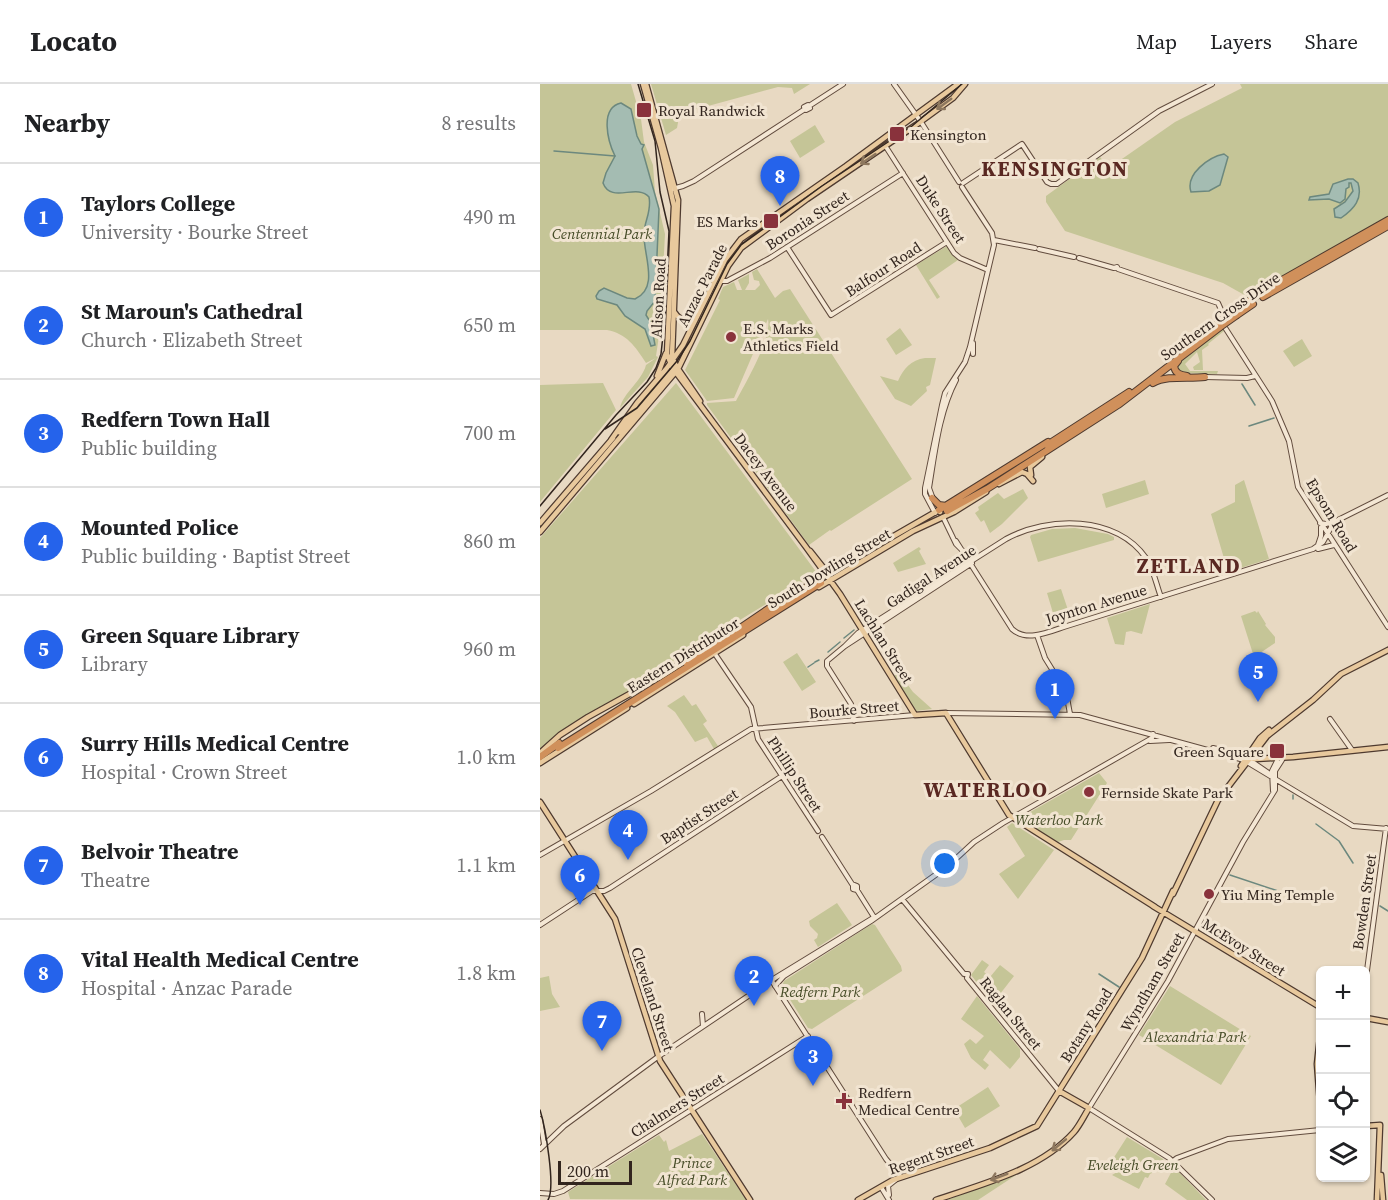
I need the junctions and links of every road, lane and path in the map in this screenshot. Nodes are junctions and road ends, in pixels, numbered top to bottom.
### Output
1 (644, 84) edge
2 (843, 84) edge
3 (894, 84) edge
4 (958, 84) edge
5 (965, 84) edge
6 (1212, 84) edge
7 (916, 115) junction
8 (921, 122) junction
9 (886, 147) junction
10 (903, 172) junction
11 (962, 184) junction
12 (673, 188) junction
13 (1388, 220) edge
14 (1388, 226) edge
15 (994, 240) junction
16 (947, 242) junction
17 (787, 247) junction
18 (988, 270) junction
19 (722, 281) junction
20 (674, 310) junction
21 (1236, 313) junction
22 (699, 314) junction
23 (1222, 327) junction
24 (668, 343) junction
25 (1194, 346) junction
26 (971, 352) junction
27 (674, 367) junction
28 (1252, 375) junction
29 (1205, 377) junction
30 (651, 386) junction
31 (951, 389) junction
32 (1132, 392) junction
33 (656, 394) junction
34 (944, 397) junction
35 (944, 408) junction
36 (1103, 414) junction
37 (634, 415) junction
38 (1067, 432) junction
39 (611, 440) junction
40 (1055, 445) junction
41 (1048, 452) junction
42 (999, 484) junction
43 (979, 490) tunnel mouth
44 (1388, 495) edge
45 (932, 502) junction
46 (944, 512) junction
47 (1338, 520) junction
48 (540, 523) edge
49 (1320, 523) junction
50 (908, 528) junction
51 (948, 528) junction
52 (540, 532) edge
53 (1328, 534) junction
54 (1335, 545) junction
55 (1313, 549) junction
56 (971, 563) junction
57 (819, 564) junction
58 (837, 569) junction
59 (827, 575) junction
60 (830, 580) junction
61 (817, 582) junction
62 (1161, 597) junction
63 (791, 598) tunnel mouth
64 (780, 601) junction
65 (1388, 627) edge
66 (863, 632) junction
67 (1037, 635) junction
68 (722, 649) junction
69 (1388, 650) edge
70 (715, 654) junction
71 (722, 662) junction
72 (672, 674) junction
73 (946, 712) junction
74 (1070, 714) junction
75 (915, 715) junction
76 (1330, 719) dead end
77 (854, 721) junction
78 (756, 729) junction
79 (1153, 734) junction
80 (1176, 740) junction
81 (1145, 742) junction
82 (1200, 746) junction
83 (1388, 747) edge
84 (558, 748) tunnel mouth
85 (1353, 751) junction
86 (540, 755) edge
87 (1238, 758) junction
88 (1248, 760) junction
89 (1280, 760) junction
90 (540, 762) edge
91 (1238, 772) junction
92 (782, 776) junction
93 (1273, 777) junction
94 (1288, 786) junction
95 (1273, 793) junction
96 (540, 802) edge
97 (1012, 818) junction
98 (1387, 829) edge
99 (565, 840) junction
100 (540, 855) edge
101 (597, 891) junction
102 (902, 898) junction
103 (868, 907) junction
104 (1163, 912) junction
105 (874, 917) junction
106 (861, 923) junction
107 (540, 925) edge
108 (1195, 931) junction
109 (1367, 966) edge
110 (772, 981) junction
111 (775, 986) junction
112 (1316, 1005) edge
113 (702, 1014) dead end
114 (1370, 1019) edge
115 (1388, 1022) edge
116 (703, 1027) junction
117 (808, 1036) junction
118 (659, 1056) junction
119 (1059, 1091) junction
120 (1089, 1108) junction
121 (692, 1110) junction
122 (540, 1119) edge
123 (1370, 1125) edge
124 (1316, 1130) edge
125 (1015, 1137) joint
126 (542, 1147) edge
127 (1380, 1160) junction
128 (1173, 1161) junction
129 (892, 1167) junction
130 (899, 1176) junction
131 (886, 1183) junction
132 (881, 1187) junction
133 (540, 1193) edge
134 (864, 1198) edge
135 (890, 1198) edge
136 (750, 1200) edge
137 (858, 1200) edge
138 (936, 1200) edge
139 (1212, 1200) edge
140 (1377, 1200) edge
141 (1383, 1200) edge

1 - 12 main road, Alison Road
2 - 12 street
3 - 7 street
4 - 7 main road, Anzac Parade
5 -> 8 main road, Anzac Parade
6 - 11 street
7 - 8 street
7 - 22 main road, Anzac Parade
8 - 9 main road, Anzac Parade
8 - 11 street
9 - 10 street, Duke Street
9 -> 19 main road, Anzac Parade
10 - 16 street, Duke Street
10 - 17 street, Boronia Street
11 - 15 street
12 - 20 main road, Alison Road
12 - 24 main road, Alison Road
13 - 21 highway, Southern Cross Drive
14 - 21 highway, Southern Cross Drive
15 - 18 street
15 - 23 street, Epsom Road
16 - 17 street, Balfour Road
16 - 18 street, Duke Street
17 - 19 street, Boronia Street
18 - 26 street
19 - 27 main road, Anzac Parade
20 - 22 main road
20 - 27 main road, Alison Road
21 - 23 highway, Southern Cross Drive, bridge
22 - 27 main road, Anzac Parade
23 - 25 highway, Southern Cross Drive
23 - 28 street, Epsom Road
23 - 32 highway, Southern Cross Drive
24 - 27 main road, Alison Road
24 - 30 main road
25 - 29 highway
25 - 32 highway, Southern Cross Drive
26 - 31 street
26 - 34 street
27 - 30 main road, Anzac Parade
27 - 33 main road, Anzac Parade
27 - 37 main road, Anzac Parade
27 - 57 main road, Dacey Avenue
28 - 29 street
28 - 49 street, Epsom Road
29 - 36 highway
30 - 39 main road, Anzac Parade
31 - 34 street
31 - 35 street
32 - 36 highway, South Dowling Street
32 - 38 highway
33 - 37 main road
33 - 52 main road, Anzac Parade
34 - 35 street
34 - 45 street
35 - 45 street
36 - 40 highway, South Dowling Street
37 - 39 main road, Anzac Parade
38 - 43 highway
38 - 46 highway
39 - 48 main road, Anzac Parade
40 - 41 main road, South Dowling Street
40 - 46 highway
41 - 42 main road, South Dowling Street
41 - 42 main road
42 - 46 main road, South Dowling Street
44 - 47 street
45 - 46 street
45 - 46 highway
45 - 50 street
46 - 50 main road, South Dowling Street
46 - 51 street
46 - 51 street
46 - 60 main road, South Dowling Street
47 - 49 street
47 - 53 street
49 - 53 street, Epsom Road
49 - 55 street
50 - 58 main road, South Dowling Street
51 - 56 street
53 - 54 street, Epsom Road
53 - 55 street
54 - 55 street, Joynton Avenue
54 - 65 street, Epsom Road
55 - 62 street, Joynton Avenue
56 - 62 street, Gadigal Avenue
56 - 66 street, Gadigal Avenue
56 - 67 street
57 - 58 main road
57 - 59 main road, Dacey Avenue
57 - 61 main road
58 - 59 main road, South Dowling Street
59 - 60 main road, Dacey Avenue
59 - 61 main road, South Dowling Street
60 - 66 main road, Lachlan Street
60 - 68 main road, South Dowling Street
61 - 64 main road, South Dowling Street
61 - 84 highway, Eastern Distributor
62 - 67 street, Joynton Avenue
63 - 72 highway, Eastern Distributor
64 - 72 highway
64 - 86 main road, South Dowling Street
66 - 75 main road, Lachlan Street
66 - 77 street, Gadigal Avenue
67 - 74 street
68 - 70 main road, South Dowling Street
68 - 71 street
69 - 88 main road, Botany Road
70 - 71 street, Phillip Street
70 - 90 main road, South Dowling Street
71 - 78 street, Phillip Street
72 - 86 highway, Eastern Distributor
73 - 74 street, Bourke Street
73 - 75 main road, Bourke Street
73 - 97 main road, McEvoy Street
74 - 79 street, Bourke Street
75 - 77 street, Bourke Street
76 - 85 street
77 - 78 street, Bourke Street
78 - 92 street, Phillip Street
78 - 99 street, Bourke Street
79 - 80 street, Bourke Street
79 - 81 street
80 - 81 street
80 - 82 street, Bourke Street
81 - 97 street
82 - 87 street, Bourke Street
82 - 88 street, Bourke Street
83 - 85 main road
85 - 89 main road
87 - 88 street, Bourke Street
87 - 91 street
88 - 89 main road
88 - 91 main road, Botany Road
88 - 93 street
89 - 93 street
91 - 104 main road, Botany Road
92 - 101 street, Baptist Street
92 - 103 street, Phillip Street
93 - 94 street
93 - 95 street
94 - 95 street
94 - 98 street
95 - 108 street, Wyndham Street
96 - 99 main road, Cleveland Street
97 - 102 street
97 - 104 main road, McEvoy Street
98 - 109 street, Bowden Street
99 - 100 street, Bourke Street
99 - 101 main road, Cleveland Street
101 - 107 street, Baptist Street
101 - 118 main road, Cleveland Street
102 - 105 street
102 - 119 street, Raglan Street
103 - 105 street
103 - 106 street
104 - 108 main road, McEvoy Street
104 - 119 main road, Botany Road
105 - 106 street
105 - 111 street
106 - 110 street
108 - 112 main road, McEvoy Street
108 - 120 street, Wyndham Street
110 - 111 street
110 - 116 street
111 - 117 street
113 - 116 street
114 - 115 main road
116 - 118 street
117 - 121 street, Chalmers Street
117 - 129 street
118 - 121 main road, Cleveland Street
118 - 126 street
119 - 120 main road
119 - 125 main road, Botany Road
120 - 128 street
120 -> 138 main road, Wyndham Street
121 - 133 street, Chalmers Street
121 - 136 main road, Cleveland Street
122 - 126 street
123 - 127 main road
124 - 128 street
125 - 130 main road, Regent Street
127 - 140 main road
127 - 141 main road
128 - 139 street
129 - 130 street
129 - 131 street
130 - 131 main road, Regent Street
130 - 135 street
131 - 132 main road, Regent Street
132 - 134 main road, Regent Street
132 - 135 street
134 - 137 main road, Regent Street

